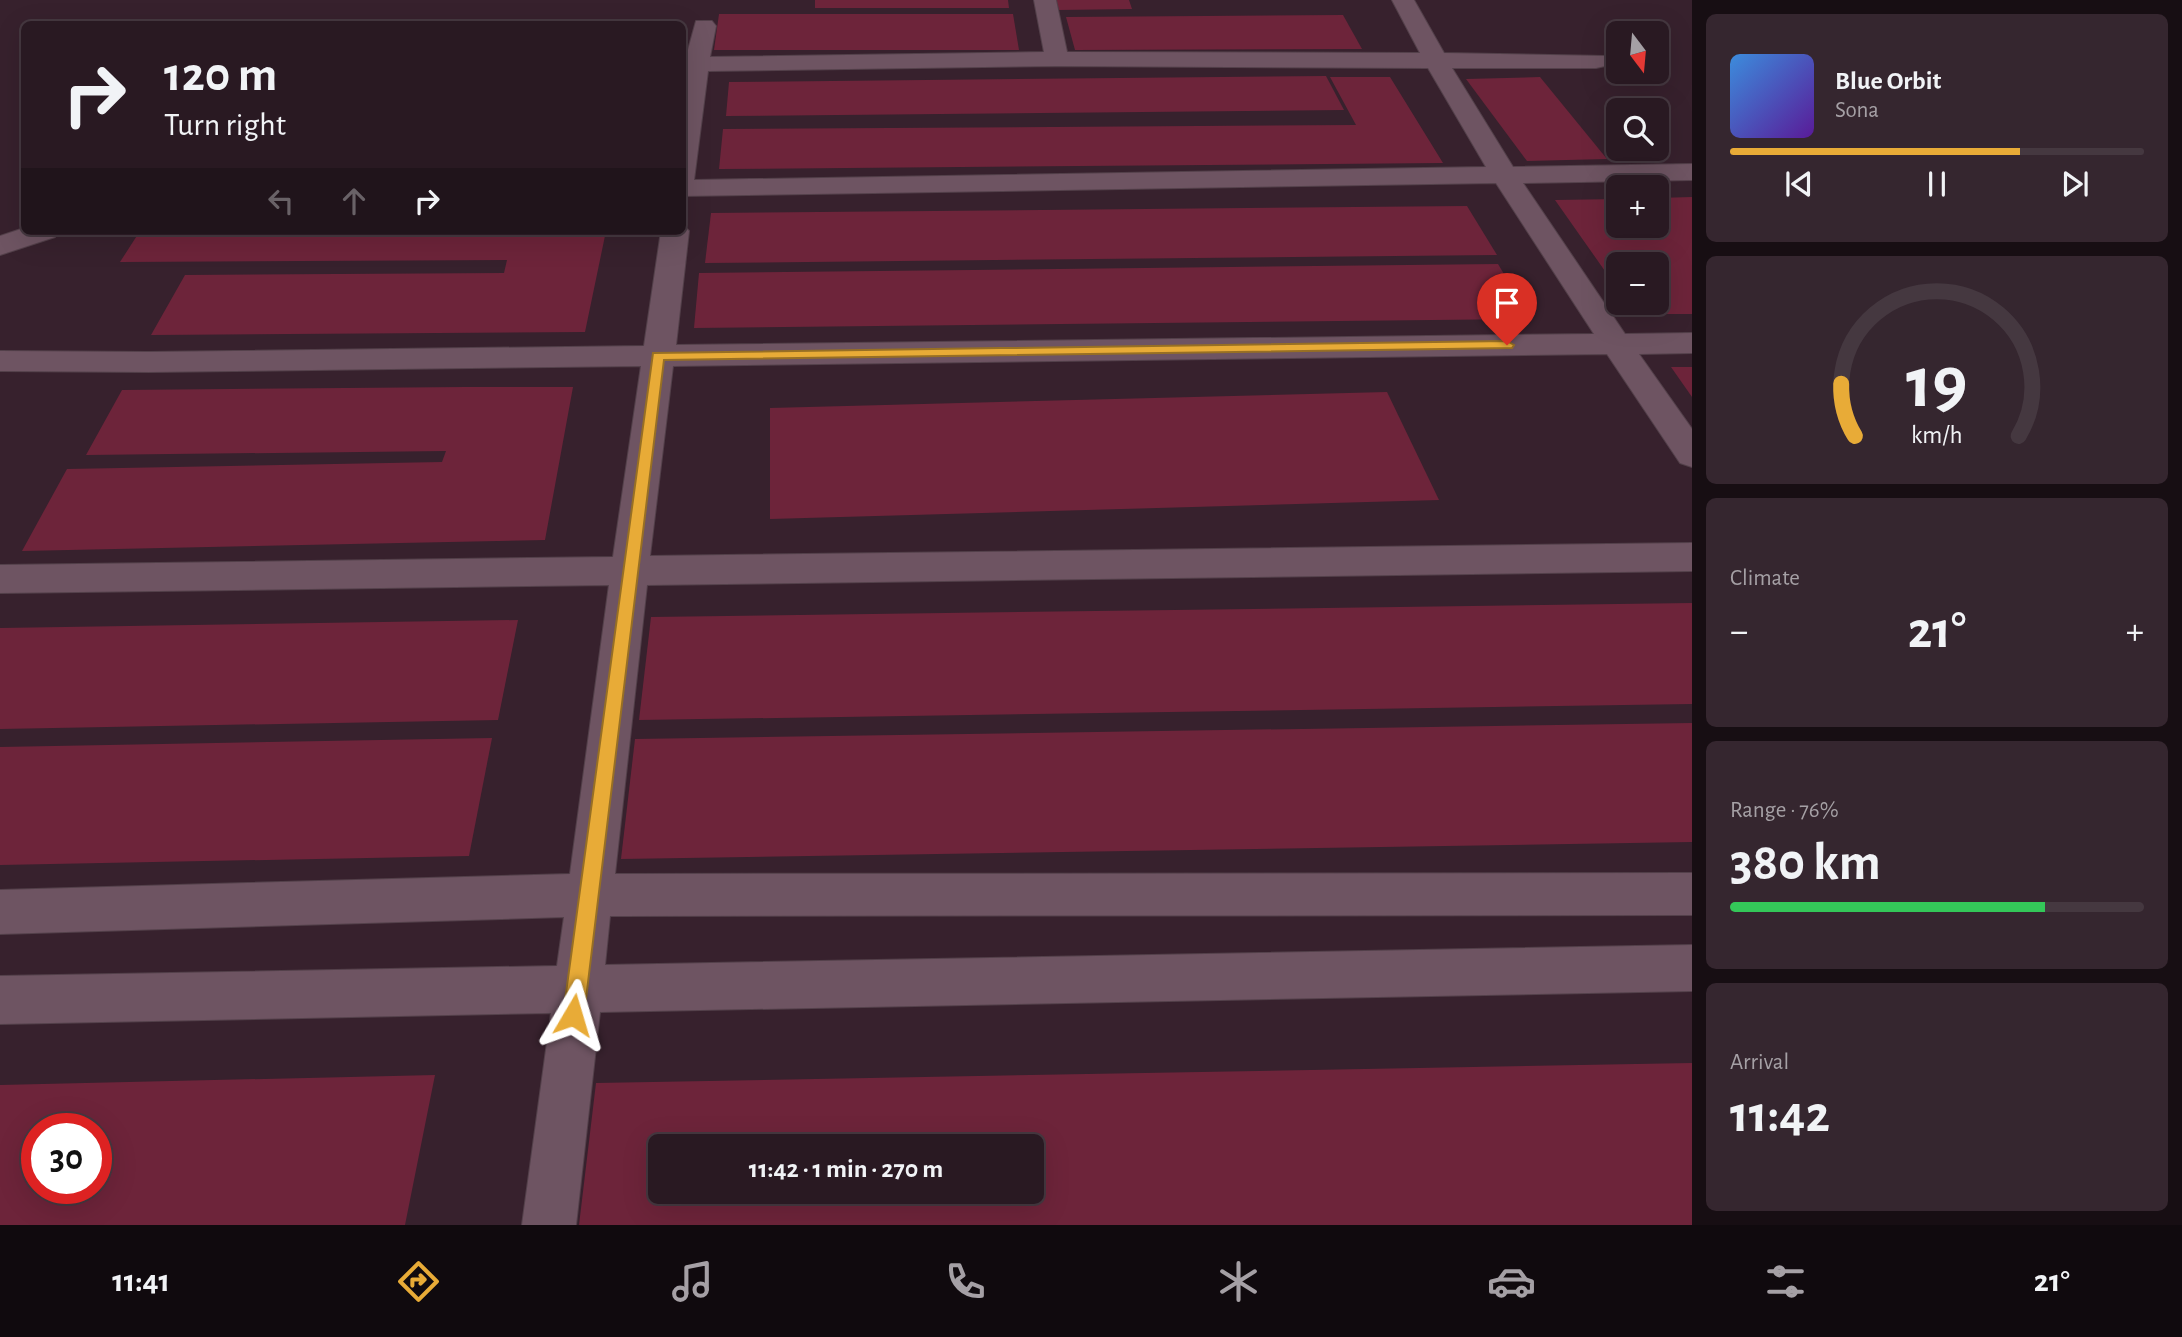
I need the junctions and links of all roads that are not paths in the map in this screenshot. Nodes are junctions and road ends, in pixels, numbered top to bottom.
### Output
1 (1045, 0) edge
2 (1403, 0) edge
3 (704, 26) dead end
4 (1058, 59) junction
5 (1434, 60) junction
6 (1595, 61) dead end
7 (690, 64) edge
8 (686, 121) edge
9 (1692, 172) edge
10 (1508, 177) junction
11 (686, 188) edge
12 (33, 235) edge
13 (674, 235) edge
14 (0, 246) edge
15 (1692, 343) edge
16 (1617, 344) junction
17 (658, 356) junction
18 (0, 361) edge
19 (1692, 455) edge
20 (1692, 557) edge
21 (630, 570) junction
22 (0, 579) edge
23 (1692, 894) edge
24 (590, 895) junction
25 (0, 912) edge
26 (1692, 968) edge
27 (577, 989) junction
28 (0, 1000) edge
29 (549, 1225) edge

1 - 4 street
2 - 5 street
3 - 7 street
4 - 5 street
4 - 7 street
5 - 6 street
5 - 10 street
7 - 8 street
9 - 10 street
10 - 11 street
10 - 16 street
12 - 14 street
13 - 17 street
15 - 16 street
16 - 17 street
16 - 19 street
17 - 18 street
17 - 21 street
20 - 21 street
21 - 22 street
21 - 24 street
23 - 24 street
24 - 25 street
24 - 27 street
26 - 27 street
27 - 28 street
27 - 29 street

